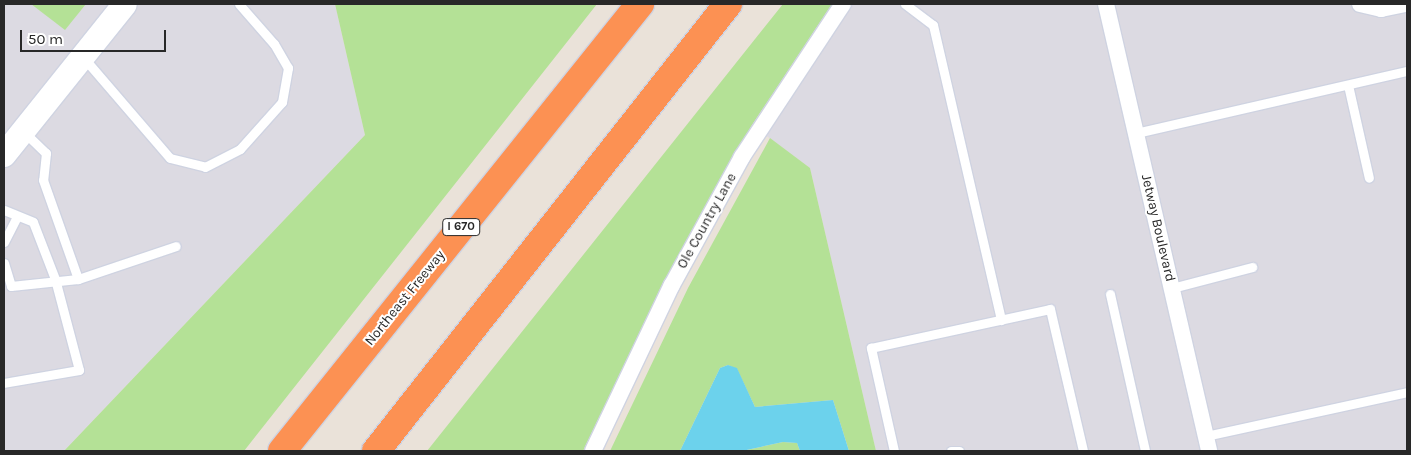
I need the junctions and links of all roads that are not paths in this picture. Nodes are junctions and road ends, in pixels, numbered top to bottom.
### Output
1 (125, 4) edge
2 (238, 4) edge
3 (640, 4) edge
4 (728, 4) edge
5 (843, 4) edge
6 (905, 4) edge
7 (1106, 4) edge
8 (1360, 4) edge
9 (1405, 4) edge
10 (83, 56) junction
11 (1407, 71) edge
12 (1348, 85) junction
13 (23, 131) junction
14 (1136, 133) junction
15 (4, 155) edge
16 (1369, 178) dead end
17 (4, 210) edge
18 (16, 218) junction
19 (4, 242) edge
20 (176, 246) dead end
21 (4, 263) edge
22 (1252, 267) dead end
23 (55, 279) junction
24 (78, 279) junction
25 (1172, 288) junction
26 (1110, 294) dead end
27 (1001, 320) junction
28 (4, 383) edge
29 (1407, 392) edge
30 (1207, 444) edge
31 (282, 451) edge
32 (376, 451) edge
33 (593, 451) edge
34 (894, 451) edge
35 (951, 451) edge
36 (959, 451) edge
37 (1083, 451) edge
38 (1145, 451) edge

1 - 10 main road
2 - 10 lane
3 - 31 highway, Northeast Freeway / I 670
4 - 32 highway
5 - 33 street, Ole Country Lane
6 - 27 lane
7 - 14 street, Jetway Boulevard
8 - 9 street
10 - 13 main road
11 - 12 lane
12 - 14 lane
12 - 16 lane
13 - 15 main road
13 - 24 lane
14 - 25 street, Jetway Boulevard
17 - 18 lane
18 - 19 lane
18 - 23 lane
20 - 24 lane
21 - 23 lane
22 - 25 lane
23 - 24 lane
23 - 28 lane
25 - 30 street, Jetway Boulevard
26 - 38 lane
27 - 34 lane
27 - 37 lane
29 - 30 lane
35 - 36 lane

